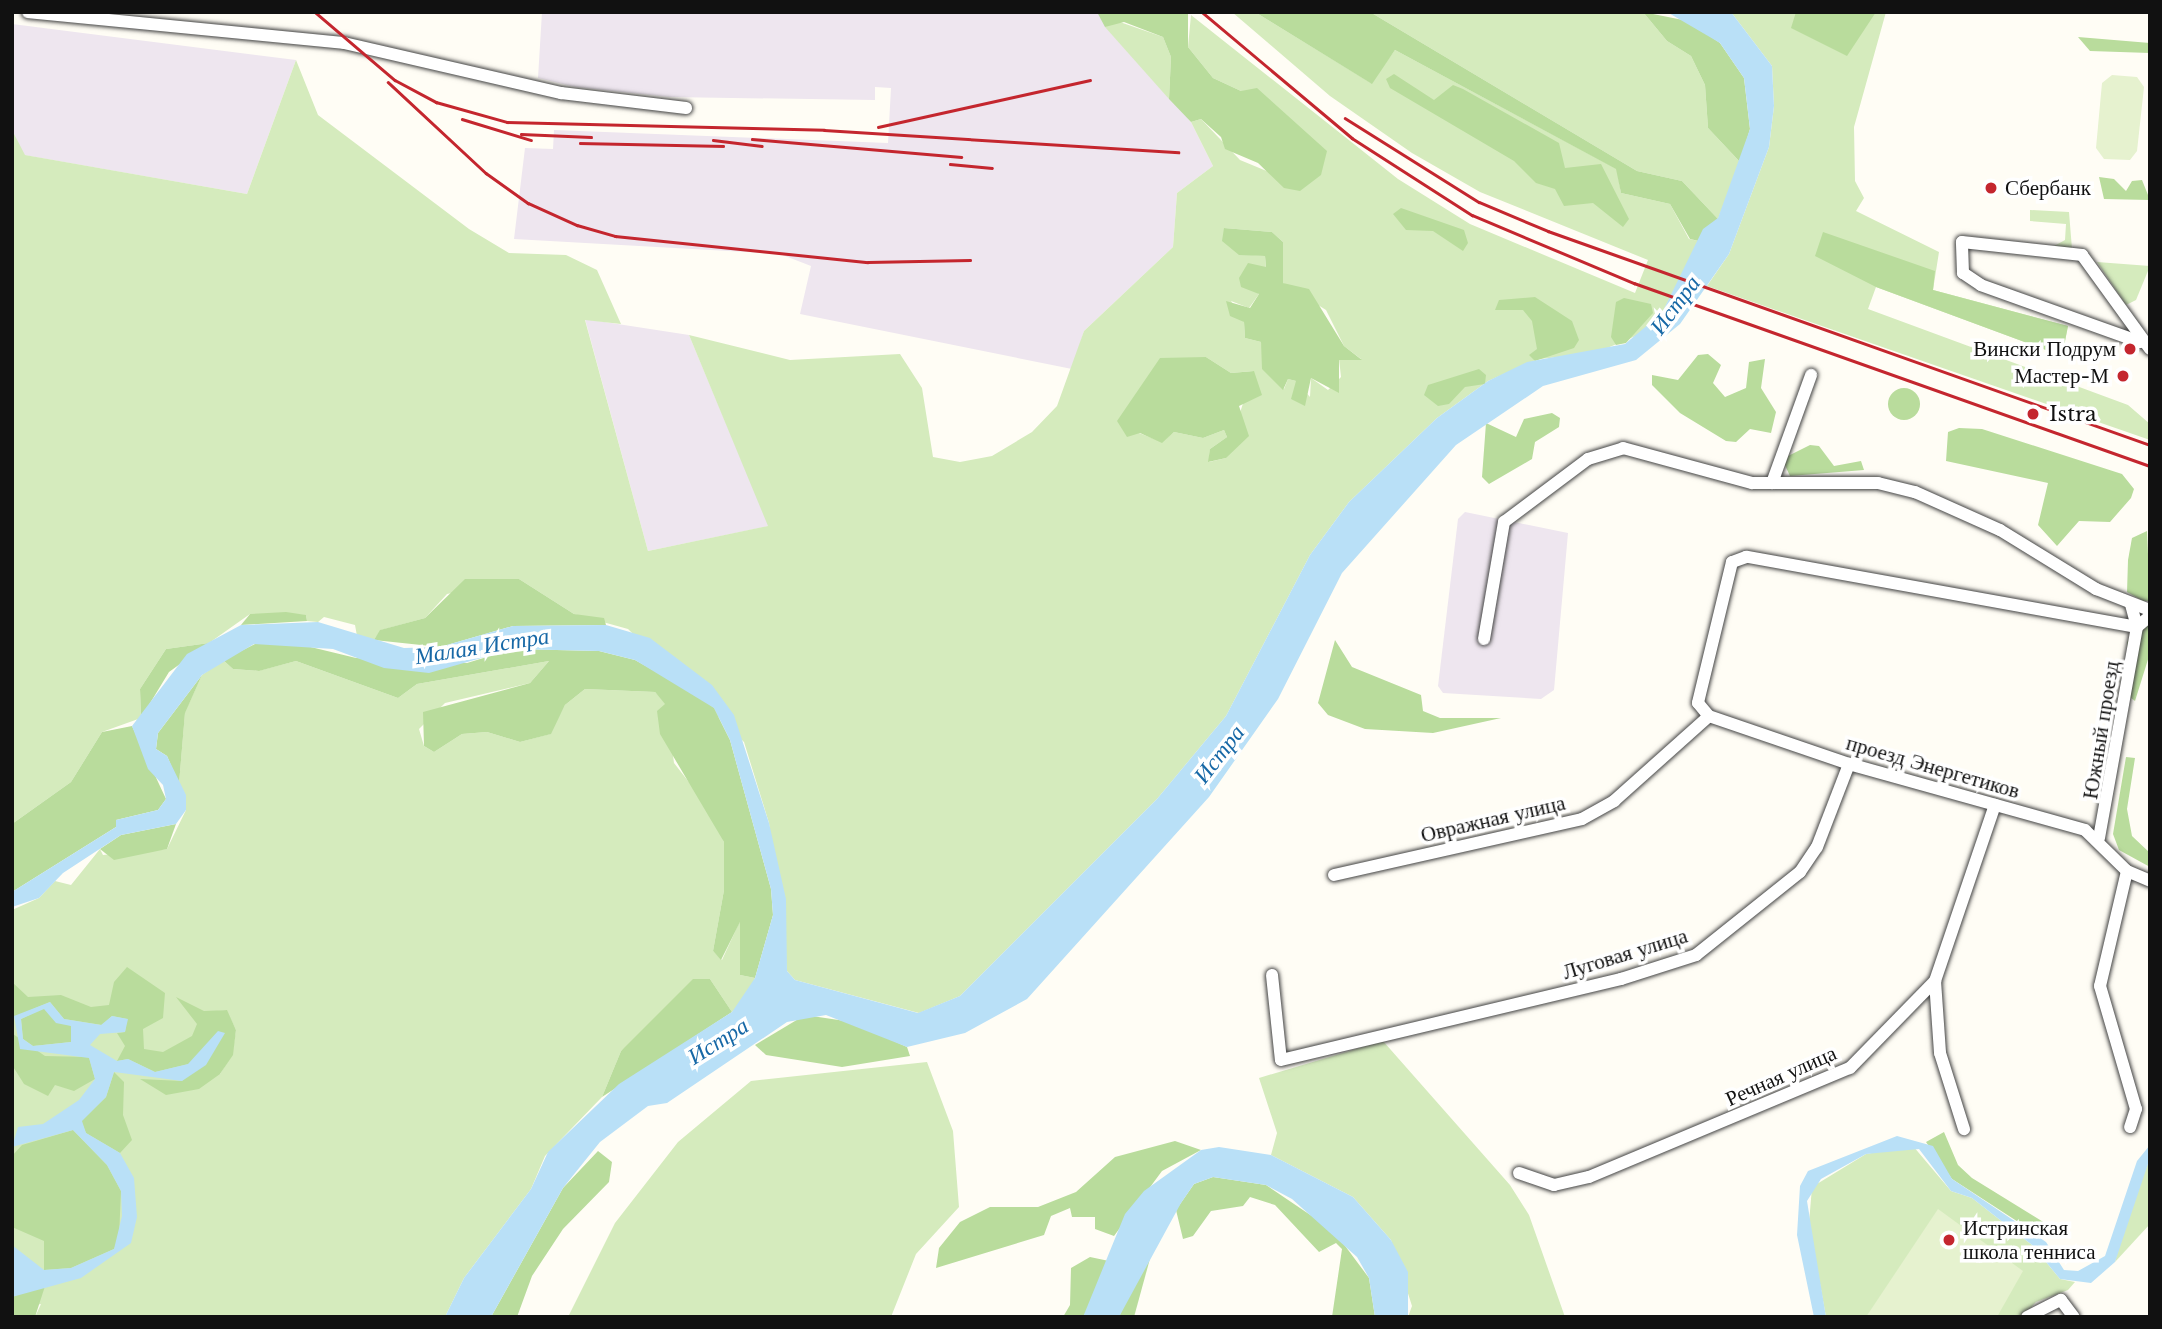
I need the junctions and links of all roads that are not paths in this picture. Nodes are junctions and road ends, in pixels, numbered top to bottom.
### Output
1 (29, 12) edge
2 (686, 108) dead end
3 (2145, 345) edge
4 (1811, 375) dead end
5 (1772, 483) junction
6 (2130, 604) junction
7 (2150, 610) edge
8 (2150, 616) edge
9 (2137, 627) junction
10 (1484, 639) dead end
11 (1709, 716) junction
12 (1849, 764) junction
13 (1995, 805) junction
14 (2099, 838) junction
15 (2127, 871) junction
16 (1334, 875) dead end
17 (2150, 881) edge
18 (1272, 975) dead end
19 (1934, 981) junction
20 (2130, 1127) dead end
21 (1964, 1129) dead end
22 (1519, 1173) dead end
23 (2027, 1317) edge
24 (2074, 1317) edge

1 - 2 street
3 - 3 street
4 - 5 street
5 - 6 street
5 - 10 street
6 - 7 street
6 - 9 street
8 - 9 street
9 - 11 street
9 - 14 street, Южный проезд
11 - 12 street, проезд Энергетиков
11 - 16 street, Овражная улица
12 - 13 street, проезд Энергетиков
12 - 18 street, Луговая улица
13 - 14 street, проезд Энергетиков
13 - 19 street, Речная улица
14 - 15 street
15 - 17 street
15 - 20 street
19 - 21 street
19 - 22 street, Речная улица
23 - 24 street

